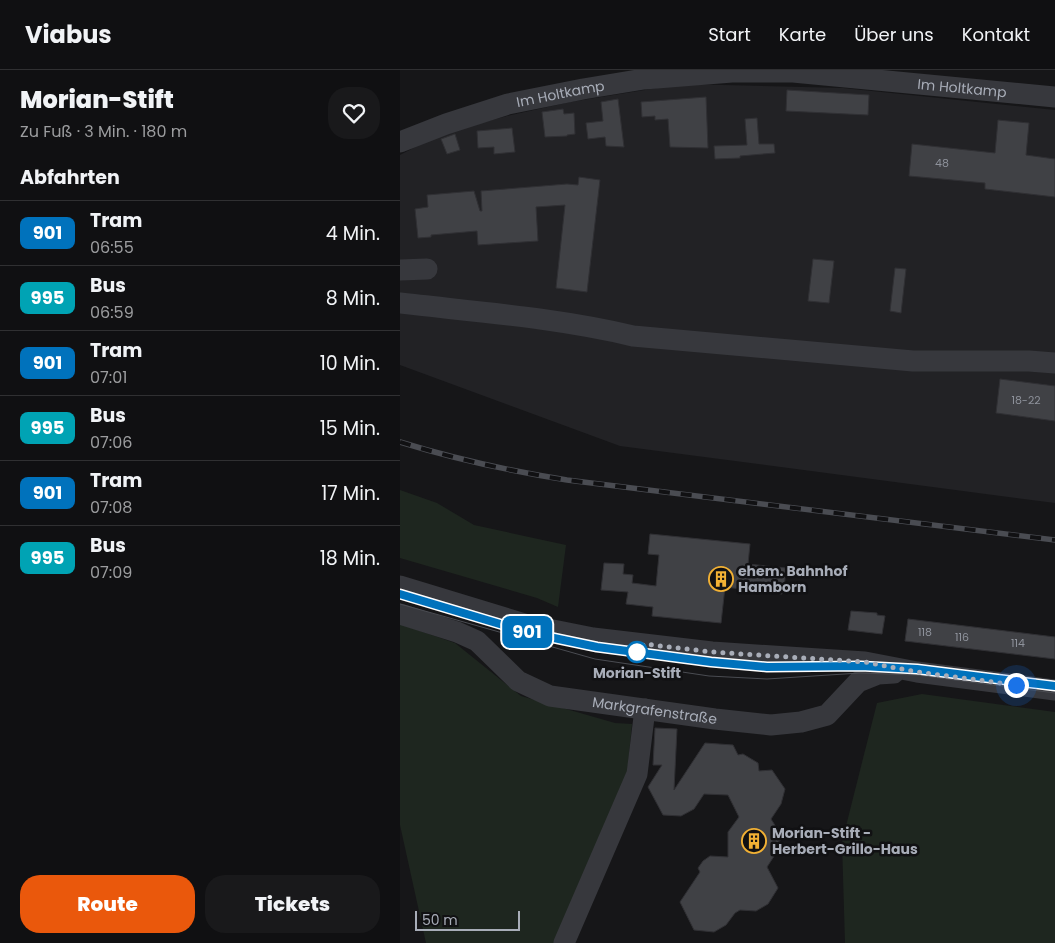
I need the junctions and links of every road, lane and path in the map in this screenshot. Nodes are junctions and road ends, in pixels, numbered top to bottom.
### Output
1 (1055, 97) edge
2 (400, 142) edge
3 (427, 269) dead end
4 (400, 270) edge
5 (400, 303) edge
6 (1055, 363) edge
7 (400, 586) edge
8 (400, 614) edge
9 (917, 672) junction
10 (1055, 690) edge
11 (645, 709) junction
12 (564, 943) edge

1 - 2 street, Im Holtkamp
3 - 4 street
5 - 6 street
7 - 9 street, Markgrafenstraße
8 - 11 street, Markgrafenstraße
9 - 10 street, Markgrafenstraße
9 - 11 street, Markgrafenstraße
11 - 12 street

